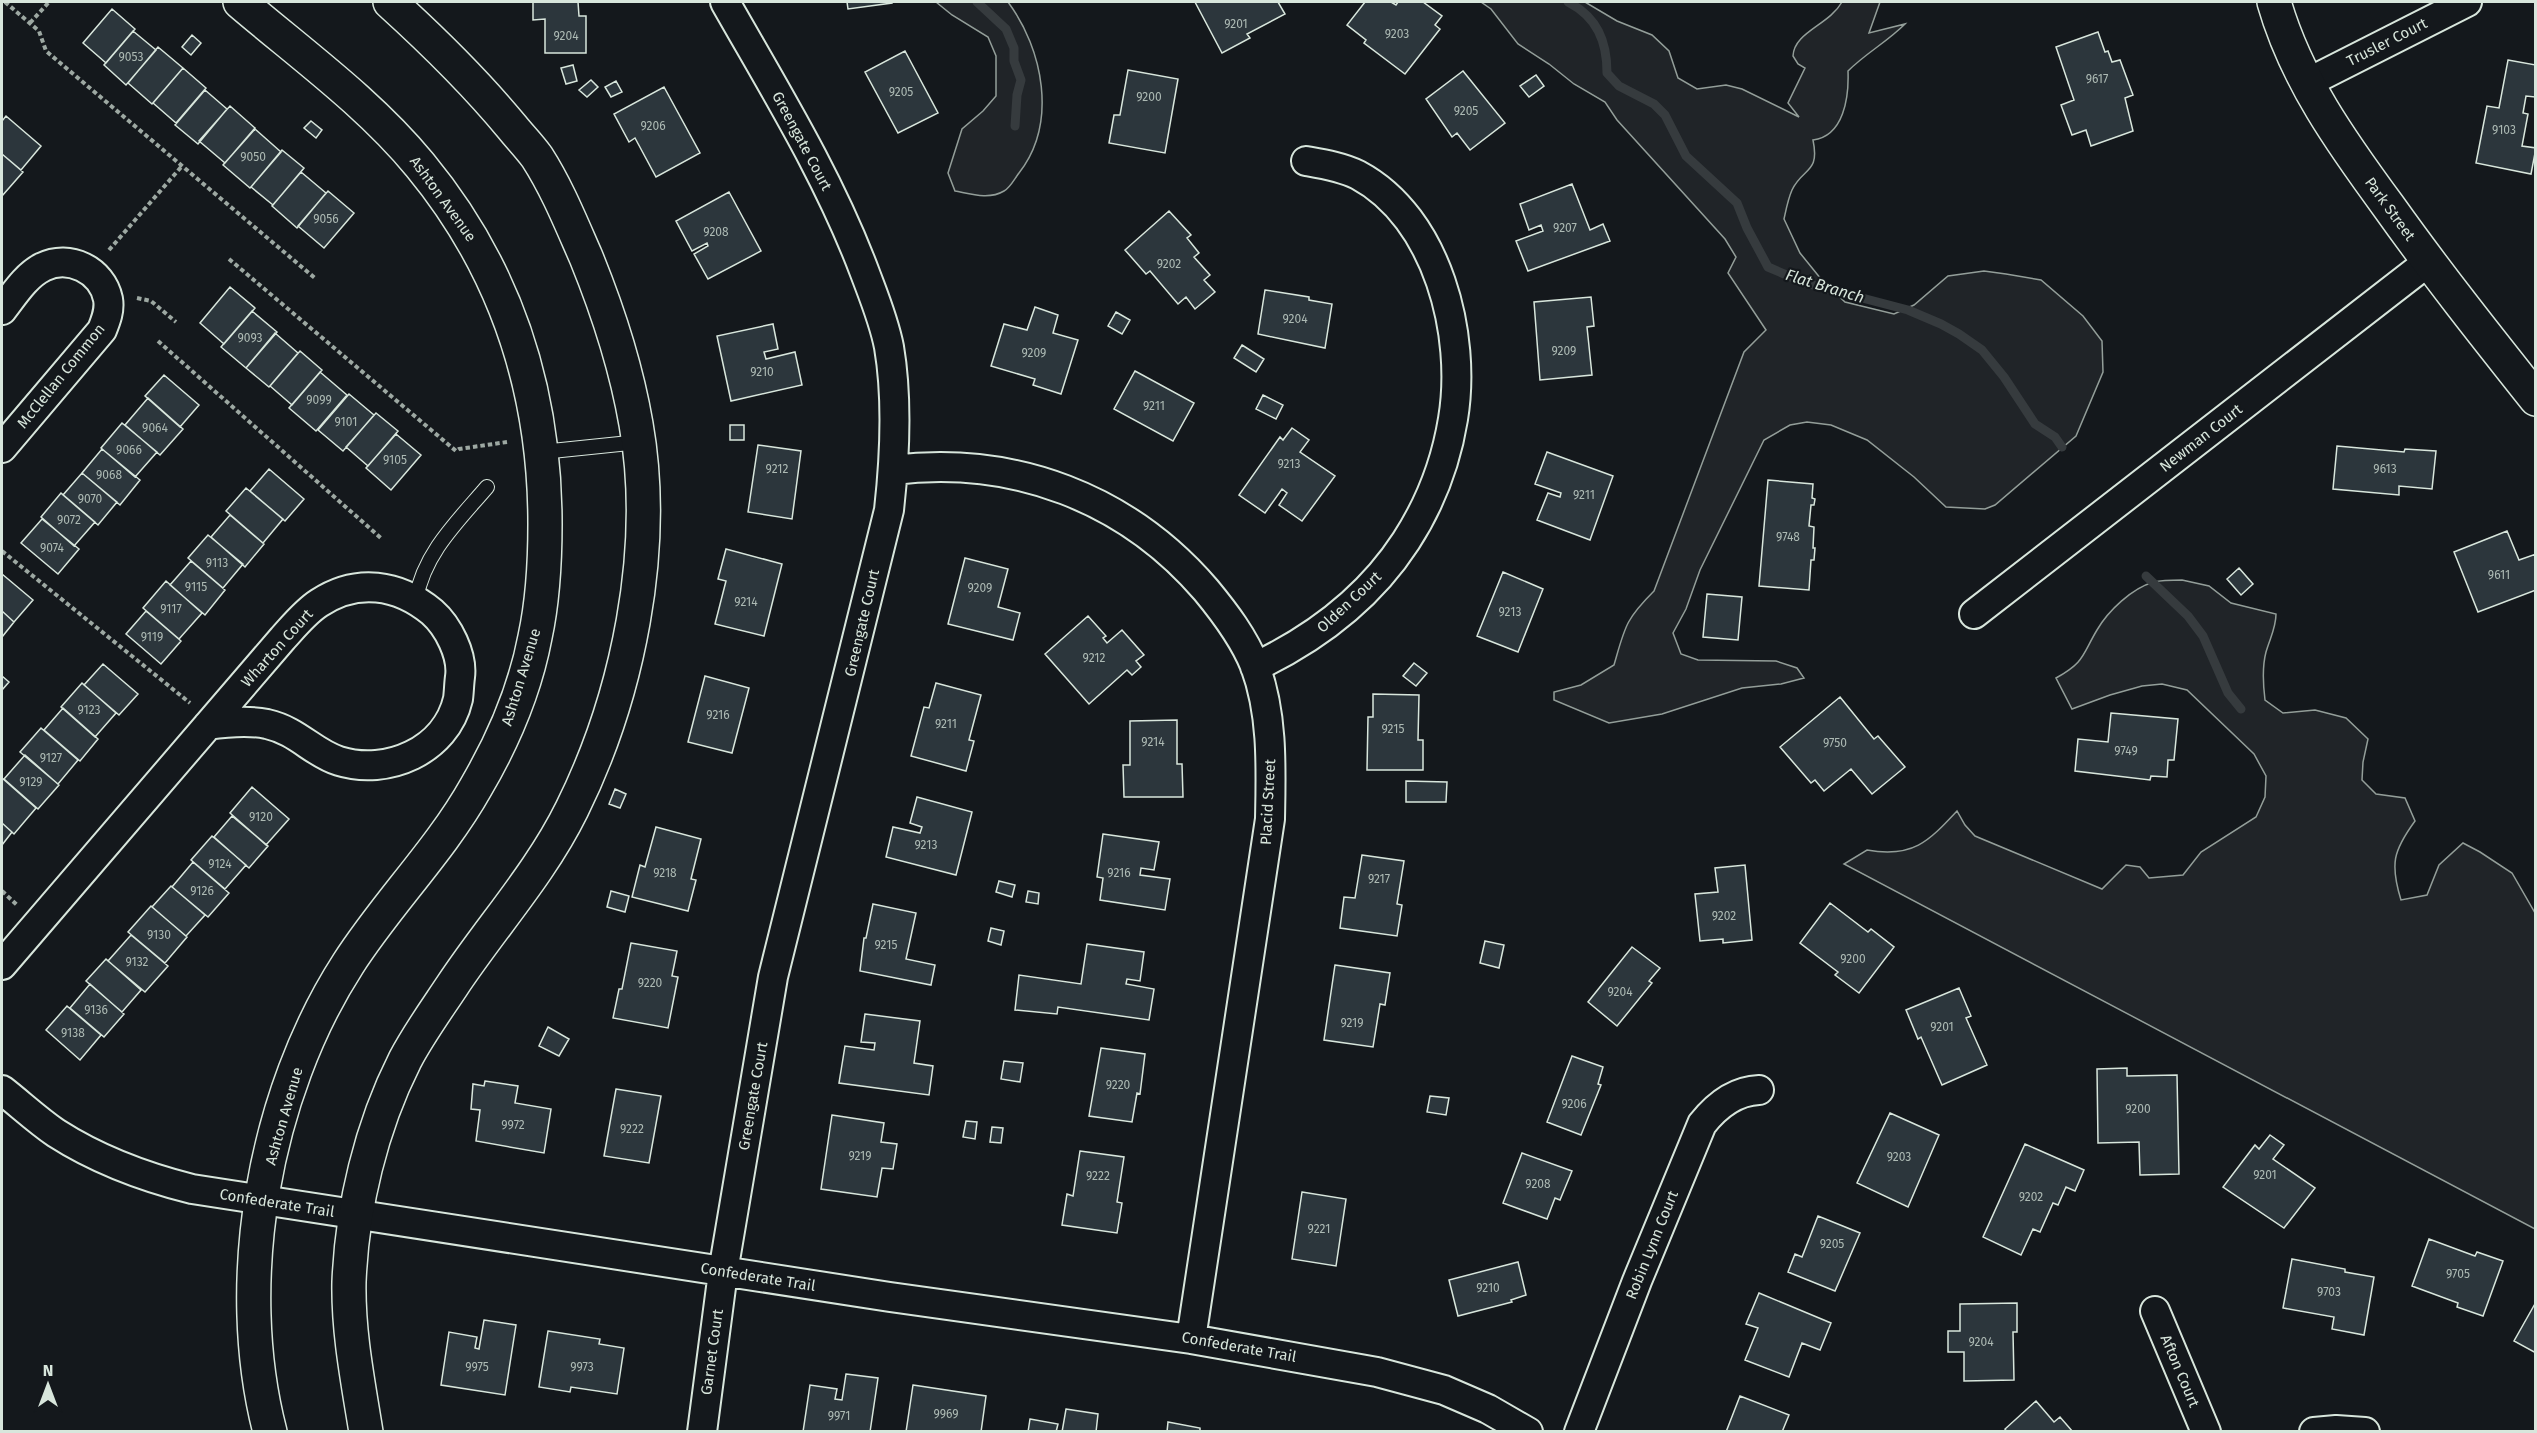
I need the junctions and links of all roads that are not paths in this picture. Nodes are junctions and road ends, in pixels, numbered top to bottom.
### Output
1 (240, 2) edge
2 (390, 2) edge
3 (725, 2) edge
4 (2274, 2) edge
5 (2467, 2) edge
6 (2307, 83) junction
7 (1305, 161) dead end
8 (2428, 262) junction
9 (2, 310) edge
10 (2535, 399) edge
11 (639, 442) junction
12 (541, 445) junction
13 (2, 448) edge
14 (893, 470) junction
15 (487, 487) dead end
16 (416, 599) junction
17 (1974, 614) dead end
18 (1255, 667) junction
19 (210, 723) junction
20 (2, 965) edge
21 (2, 1090) edge
22 (1759, 1090) dead end
23 (262, 1201) junction
24 (356, 1215) junction
25 (723, 1272) junction
26 (2155, 1311) dead end
27 (1191, 1339) junction
28 (270, 1431) edge
29 (366, 1431) edge
30 (702, 1431) edge
31 (1528, 1431) edge
32 (1579, 1431) edge
33 (2206, 1431) edge
34 (2314, 1431) edge
35 (2365, 1431) edge

1 - 12 street, Ashton Avenue
2 - 11 street
3 - 14 street, Greengate Court
4 - 6 street, Park Street
5 - 6 street, Trusler Court
6 - 8 street, Park Street
7 - 18 street, Olden Court
8 - 10 street, Park Street
8 - 17 street, Newman Court
9 - 13 street, McClellan Common
11 - 12 lane
11 - 24 street
12 - 23 street, Ashton Avenue
14 - 18 street, Placid Street
14 - 25 street, Greengate Court
15 - 16 lane
16 - 19 street, Wharton Court
16 - 19 street, Wharton Court
18 - 27 street, Placid Street
19 - 20 street, Wharton Court
21 - 23 street, Confederate Trail
22 - 32 street, Robin Lynn Court
23 - 24 street, Confederate Trail
23 - 28 street, Ashton Avenue
24 - 25 street, Confederate Trail
24 - 29 street
25 - 27 street, Confederate Trail
25 - 30 street, Garnet Court
26 - 33 street, Afton Court
27 - 31 street, Confederate Trail
34 - 35 street

